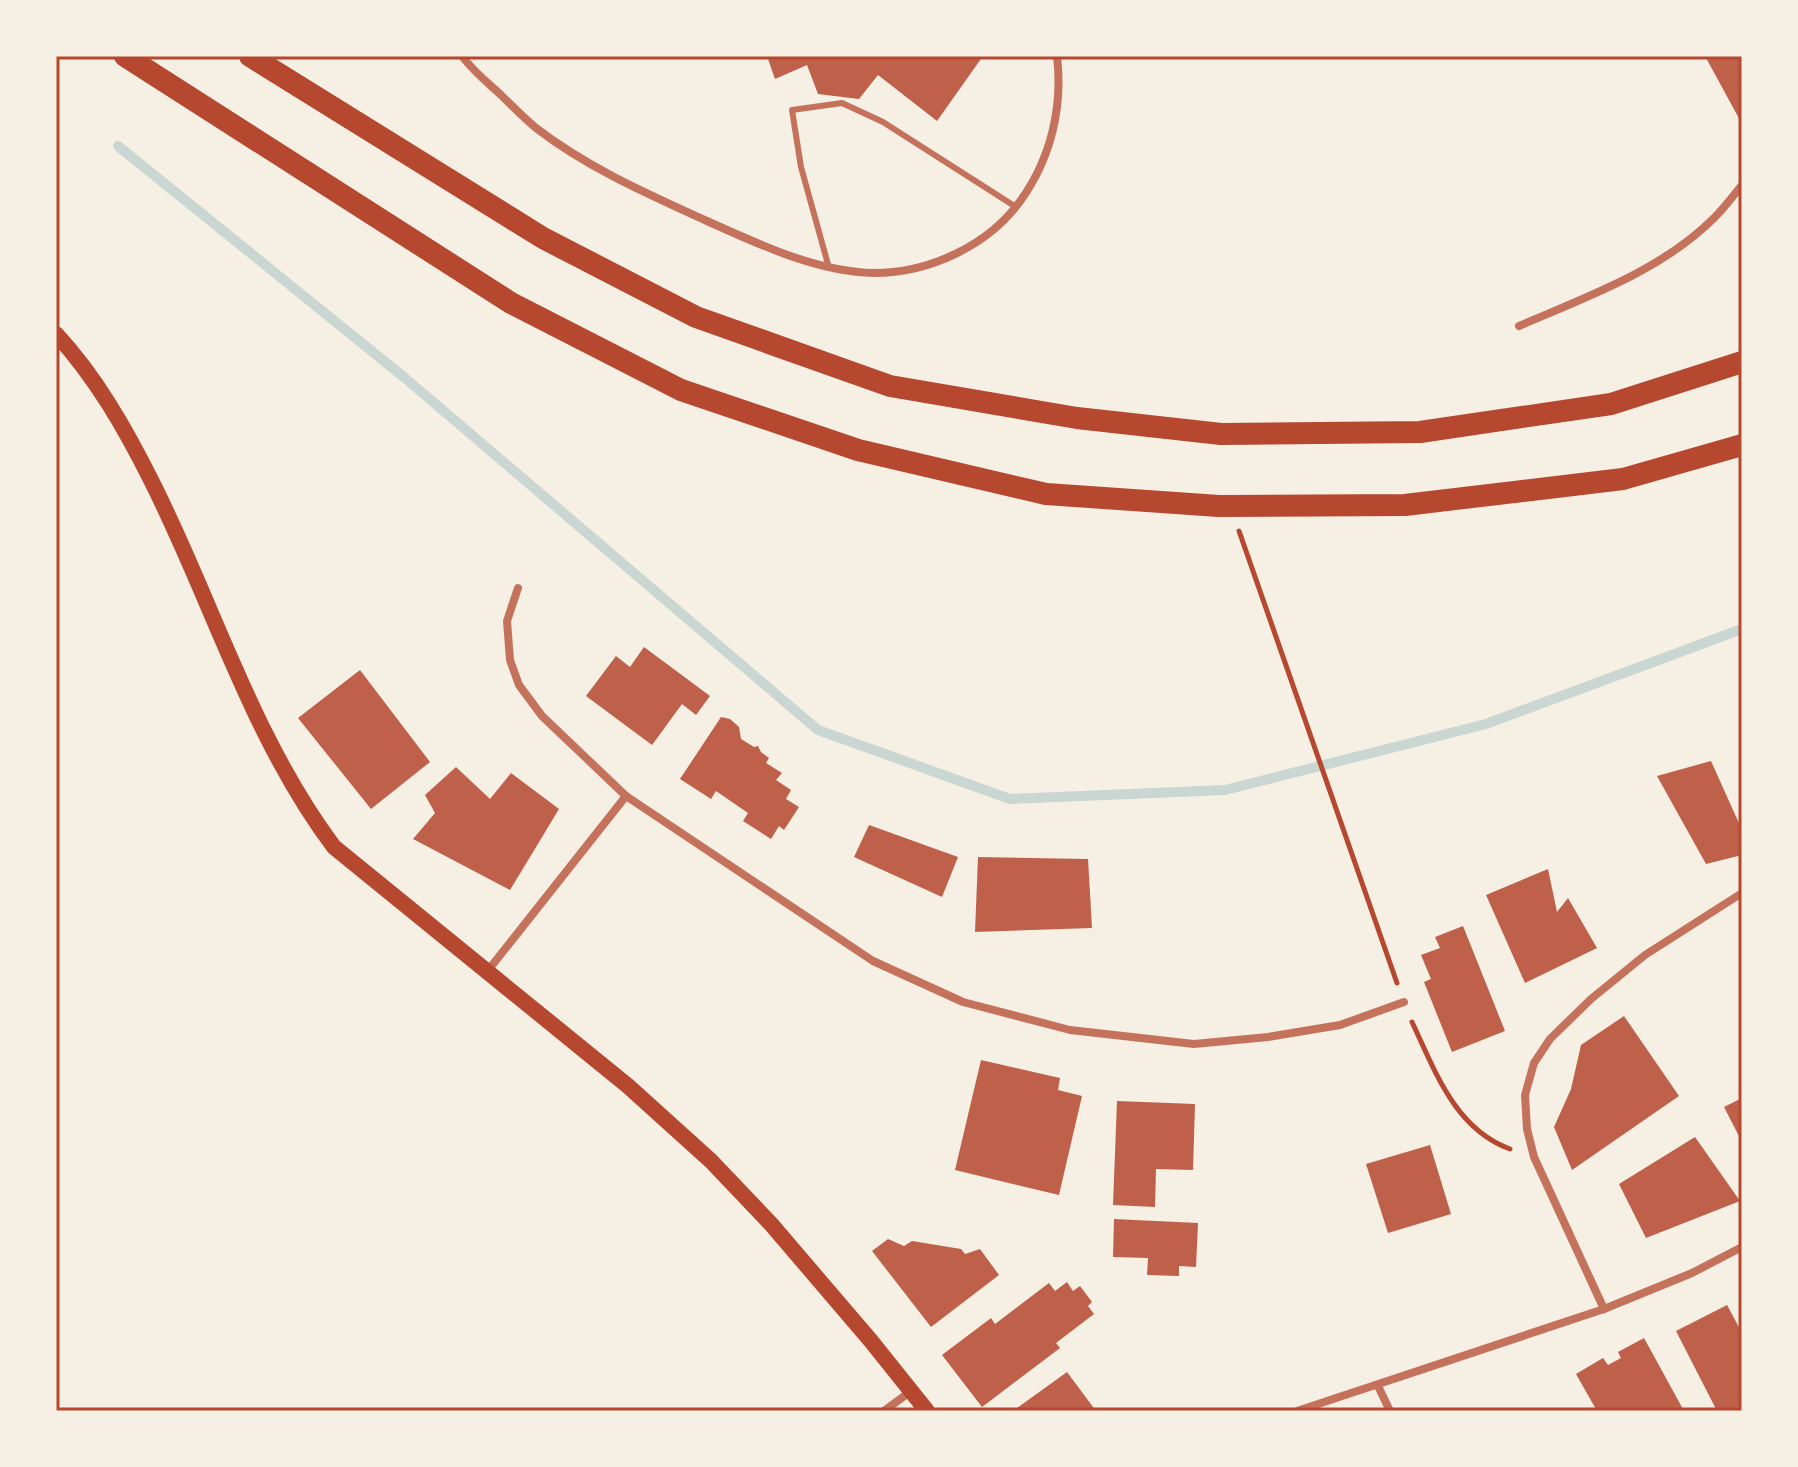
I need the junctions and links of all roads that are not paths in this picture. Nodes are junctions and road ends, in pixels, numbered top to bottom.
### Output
1 (125, 56) edge
2 (250, 56) edge
3 (462, 56) edge
4 (1057, 56) edge
5 (1742, 185) edge
6 (1016, 207) junction
7 (829, 268) junction
8 (1519, 326) dead end
9 (56, 334) edge
10 (1742, 362) edge
11 (1742, 445) edge
12 (518, 588) dead end
13 (626, 796) junction
14 (1742, 893) edge
15 (486, 973) junction
16 (1404, 1002) road end
17 (1742, 1247) edge
18 (1604, 1309) junction
19 (1378, 1386) junction
20 (911, 1391) junction
21 (884, 1411) edge
22 (927, 1411) edge
23 (1297, 1411) edge
24 (1390, 1411) edge

1 - 11 highway
2 - 10 highway
3 - 7 street
4 - 6 street
5 - 8 street
6 - 7 street
6 - 7 lane
9 - 15 main road
12 - 13 street
13 - 15 street
13 - 16 street
14 - 18 street
15 - 20 main road
17 - 18 street
18 - 19 street
19 - 23 street
19 - 24 street
20 - 21 street
20 - 22 main road

